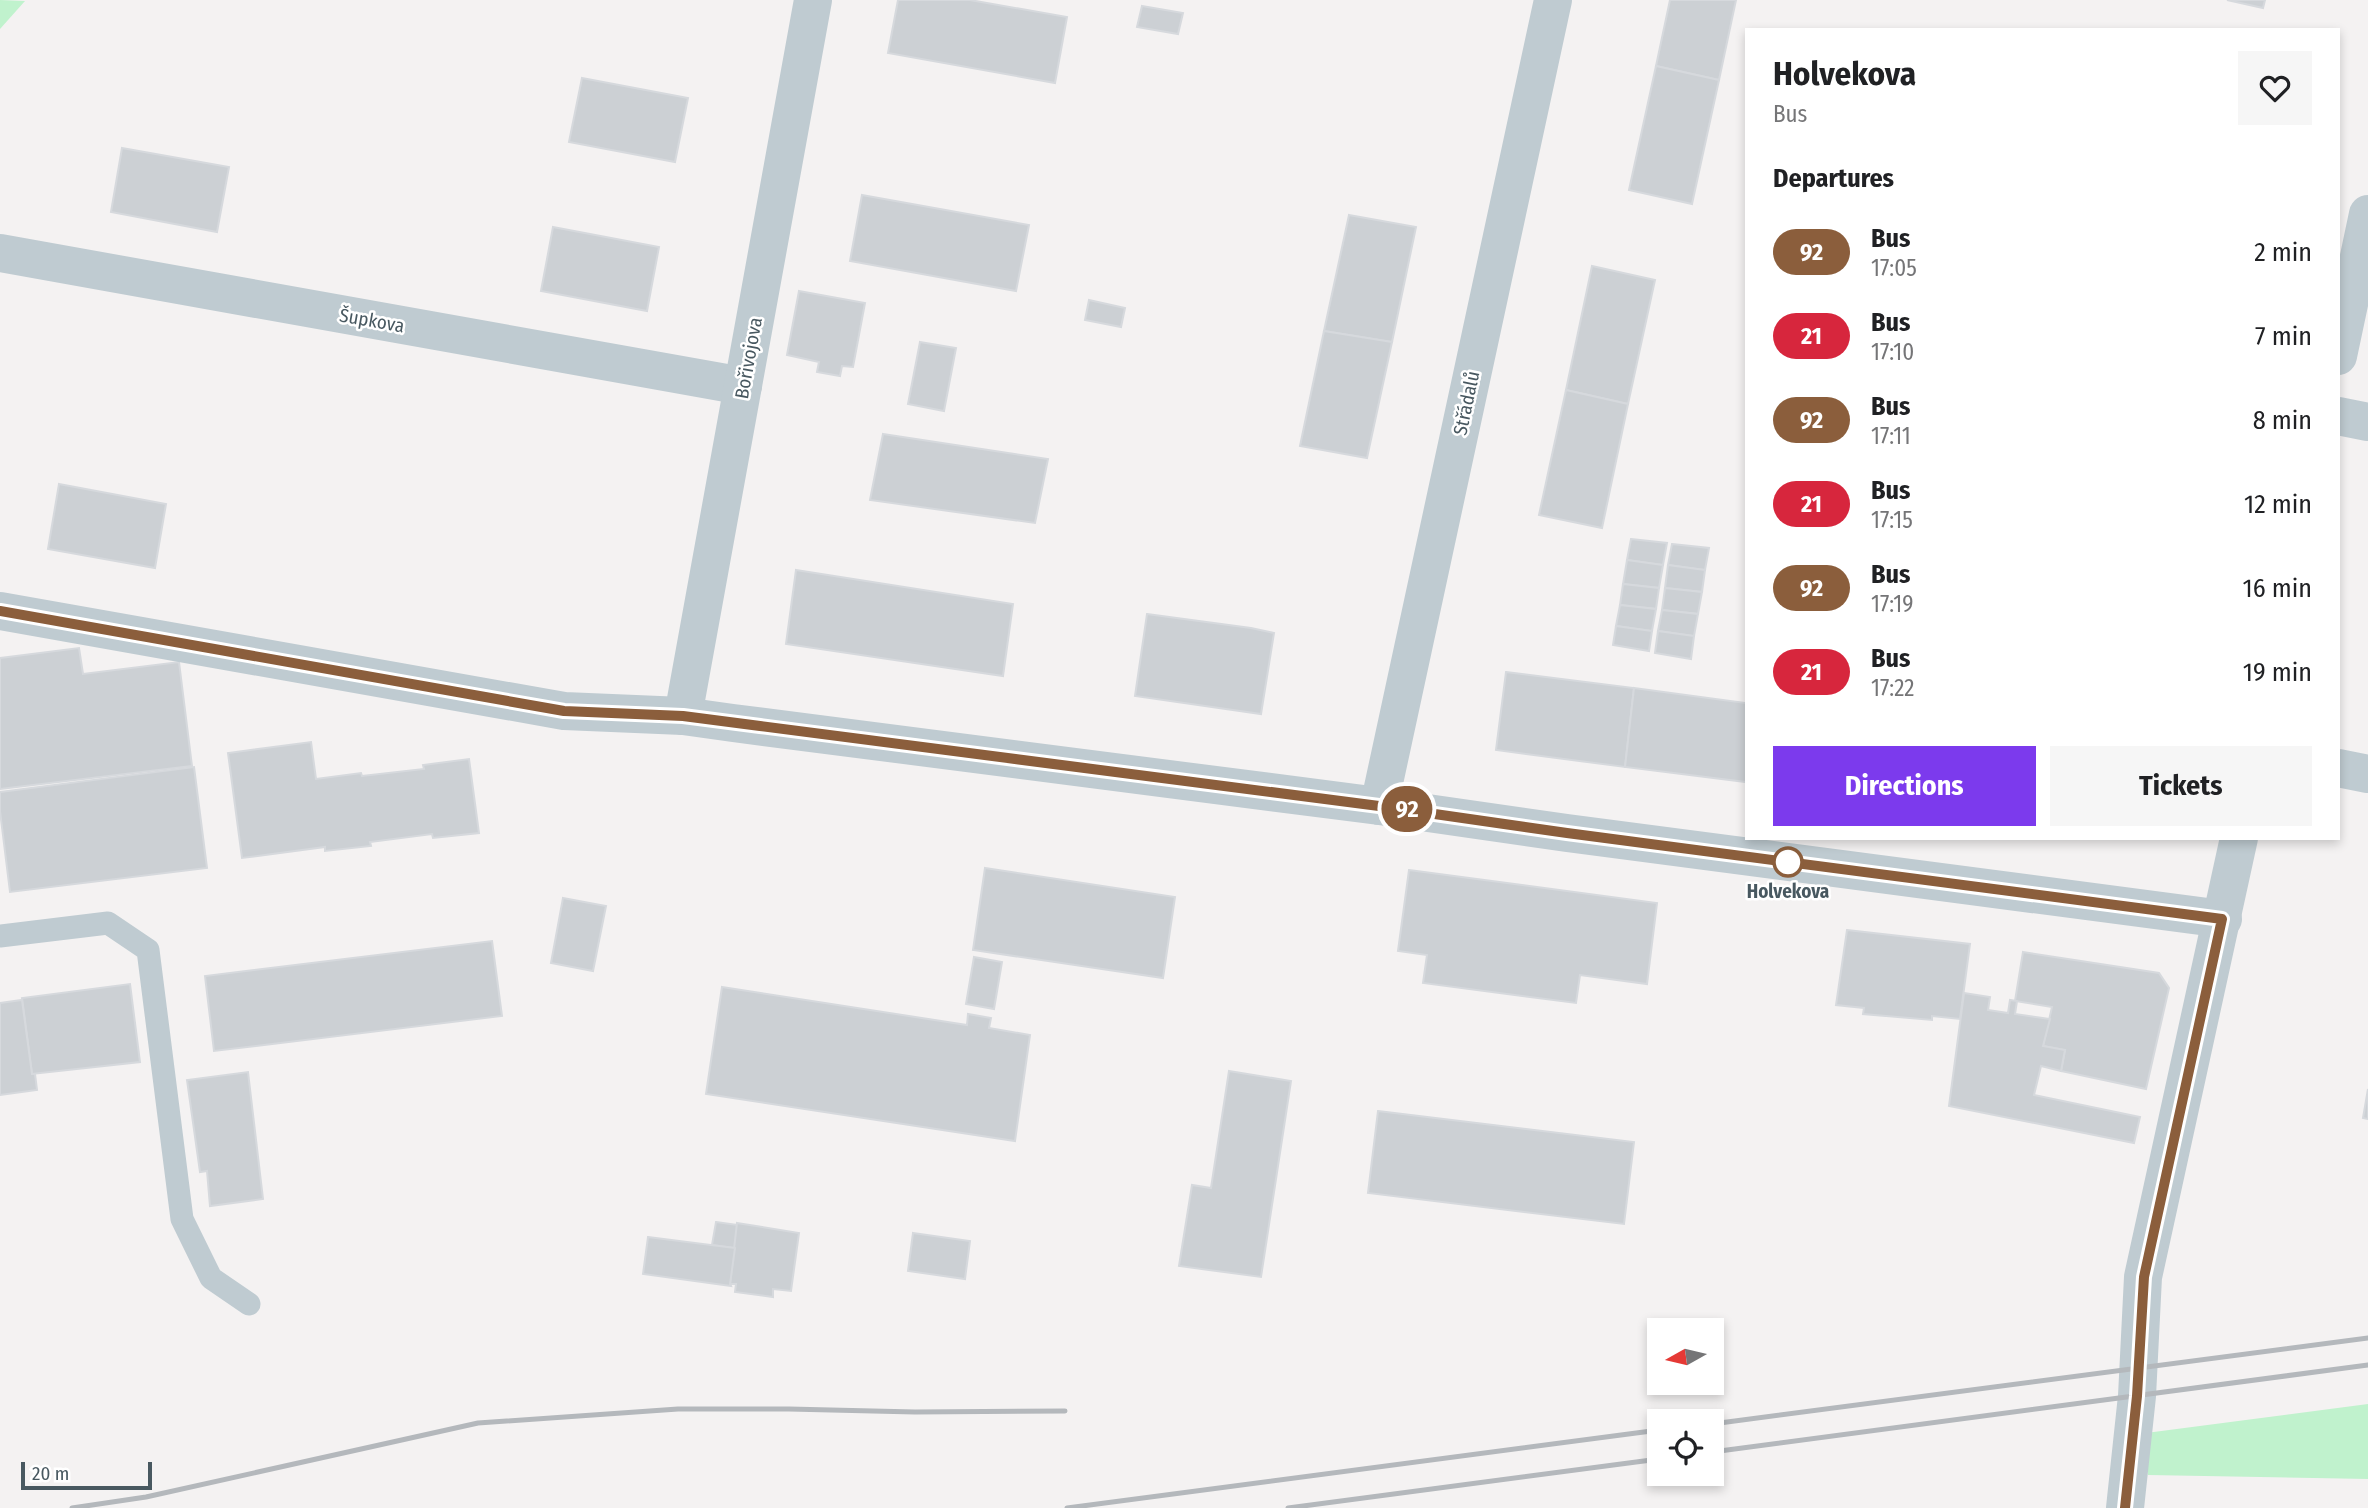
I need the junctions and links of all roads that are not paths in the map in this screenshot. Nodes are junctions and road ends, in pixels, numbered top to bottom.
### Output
1 (813, 0) edge
2 (1553, 0) edge
3 (2368, 214) edge
4 (0, 253) edge
5 (2340, 347) edge
6 (743, 386) junction
7 (2340, 416) edge
8 (2368, 422) edge
9 (0, 611) edge
10 (683, 716) junction
11 (2340, 768) edge
12 (2368, 774) edge
13 (1379, 806) junction
14 (2239, 840) edge
15 (2222, 919) junction
16 (0, 936) edge
17 (248, 1304) dead end
18 (2125, 1508) edge

1 - 6 street, Bořivojova
2 - 13 street, Střádalů
3 - 5 street
4 - 6 street, Šupkova
6 - 10 street, Bořivojova
7 - 8 street
9 - 10 street
10 - 13 street
11 - 12 street
13 - 15 street
14 - 15 street
15 - 18 street
16 - 17 lane

